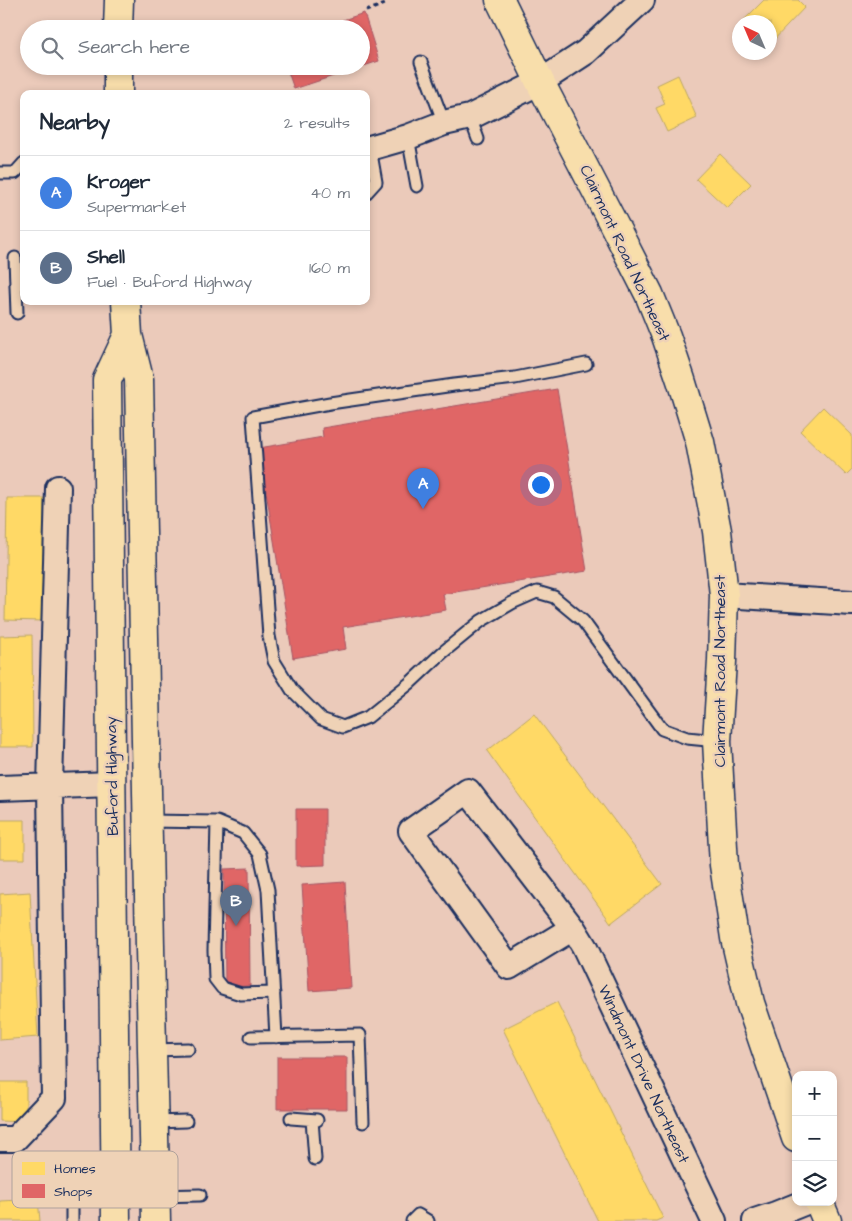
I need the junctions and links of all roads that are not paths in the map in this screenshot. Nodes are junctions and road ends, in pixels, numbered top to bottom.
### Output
1 (119, 0) edge
2 (500, 0) edge
3 (642, 0) edge
4 (118, 20) edge
5 (421, 62) dead end
6 (118, 75) edge
7 (540, 82) junction
8 (118, 90) edge
9 (444, 123) junction
10 (408, 137) junction
11 (370, 147) edge
12 (370, 156) edge
13 (20, 167) edge
14 (0, 173) edge
15 (417, 186) dead end
16 (370, 188) edge
17 (15, 258) dead end
18 (126, 305) edge
19 (17, 313) dead end
20 (128, 335) junction
21 (586, 364) dead end
22 (58, 488) dead end
23 (724, 595) junction
24 (852, 603) edge
25 (717, 741) junction
26 (112, 784) junction
27 (50, 786) junction
28 (0, 788) edge
29 (148, 821) junction
30 (217, 822) junction
31 (573, 928) junction
32 (274, 993) junction
33 (251, 1037) dead end
34 (276, 1037) junction
35 (188, 1049) dead end
36 (152, 1050) junction
37 (291, 1118) dead end
38 (186, 1121) dead end
39 (154, 1122) junction
40 (363, 1122) dead end
41 (792, 1126) edge
42 (0, 1139) edge
43 (116, 1151) edge
44 (155, 1151) edge
45 (315, 1159) dead end
46 (200, 1194) dead end
47 (178, 1201) edge
48 (796, 1206) edge
49 (821, 1206) edge
50 (72, 1208) edge
51 (116, 1208) edge
52 (72, 1221) edge
53 (116, 1221) edge
54 (412, 1221) edge
55 (428, 1221) edge
56 (714, 1221) edge
57 (755, 1221) edge
58 (827, 1221) edge

1 - 4 main road
2 - 7 main road, Clairmont Road Northeast
3 - 7 street
5 - 9 lane
6 - 8 main road
7 - 9 street
7 - 23 main road, Clairmont Road Northeast
9 - 10 street
10 - 11 street
10 - 15 lane
12 - 16 lane
13 - 14 lane
17 - 19 lane
18 - 20 main road, Buford Highway
20 - 26 main road, Buford Highway
20 - 29 main road, Buford Highway
21 - 25 lane
22 - 27 street
23 - 24 street
23 - 25 main road, Clairmont Road Northeast
25 - 41 main road, Clairmont Road Northeast
26 - 27 street
26 - 43 main road, Buford Highway
27 - 28 street
27 - 42 street
29 - 30 lane
29 - 36 main road, Buford Highway
30 - 32 lane
30 - 32 lane
31 - 31 street, Windmont Drive Northeast
31 - 56 street, Windmont Drive Northeast
32 - 34 lane
33 - 34 lane
34 - 40 lane
35 - 36 lane
36 - 39 main road, Buford Highway
37 - 45 lane
38 - 39 lane
39 - 44 main road, Buford Highway
46 - 47 lane
48 - 57 street
49 - 58 main road
50 - 52 lane
51 - 53 main road, Buford Highway
54 - 55 lane

